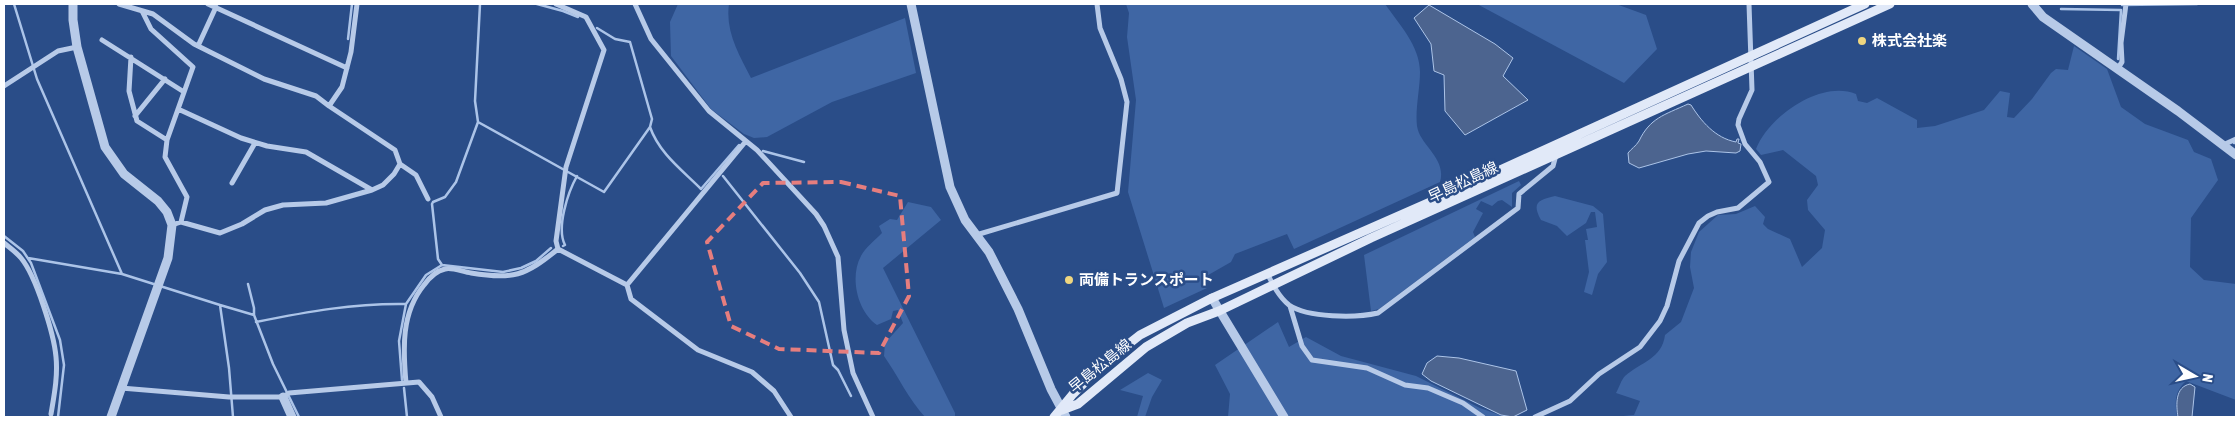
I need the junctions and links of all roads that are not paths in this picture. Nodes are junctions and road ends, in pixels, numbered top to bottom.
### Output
1 (73, 4) edge
2 (119, 4) edge
3 (208, 4) edge
4 (358, 4) edge
5 (556, 4) edge
6 (635, 4) edge
7 (911, 4) edge
8 (1097, 4) edge
9 (1749, 4) edge
10 (1865, 4) edge
11 (1890, 4) edge
12 (2032, 4) edge
13 (2126, 6) edge
14 (216, 7) junction
15 (142, 11) junction
16 (102, 40) dead end
17 (198, 46) junction
18 (77, 47) junction
19 (131, 57) junction
20 (1751, 57) junction
21 (1751, 67) junction
22 (346, 68) junction
23 (2118, 68) junction
24 (165, 79) junction
25 (4, 86) edge
26 (184, 92) junction
27 (329, 106) junction
28 (178, 109) junction
29 (135, 116) junction
30 (2236, 139) edge
31 (167, 140) junction
32 (746, 141) junction
33 (255, 143) junction
34 (2223, 145) junction
35 (1556, 155) junction
36 (2236, 155) edge
37 (400, 164) junction
38 (232, 183) dead end
39 (372, 190) junction
40 (428, 199) dead end
41 (177, 224) junction
42 (976, 235) junction
43 (4, 243) edge
44 (558, 249) junction
45 (1267, 273) junction
46 (628, 284) junction
47 (1273, 285) junction
48 (1212, 298) junction
49 (1290, 306) junction
50 (1219, 311) junction
51 (406, 383) junction
52 (121, 388) junction
53 (286, 395) junction
54 (51, 414) dead end
55 (1064, 414) edge
56 (110, 417) edge
57 (292, 417) edge
58 (441, 417) edge
59 (790, 417) edge
60 (873, 417) edge
61 (1054, 417) edge
62 (1284, 417) edge
63 (1483, 417) edge
64 (1535, 417) edge

1 - 18 street
2 - 15 street
3 - 14 street
4 - 22 street
5 - 44 street
6 - 32 street
7 - 42 street
8 - 42 street
9 - 20 street
10 - 20 main road, 早島松島線
11 - 21 main road, 早島松島線
12 - 23 street
13 - 23 street
14 - 17 street
14 - 22 street
15 - 17 street
15 - 26 street
16 - 19 street
17 - 27 street
18 - 25 street
18 - 41 street
19 - 24 street
19 - 29 street
20 - 21 street
20 - 45 main road, 早島松島線
21 - 35 main road, 早島松島線
21 - 64 street
22 - 27 street
23 - 34 street
24 - 26 street
24 - 29 street
26 - 28 street
27 - 37 street
28 - 31 street
28 - 33 street
29 - 31 street
30 - 34 street
31 - 41 street
32 - 46 street
32 - 60 street
33 - 38 street
33 - 39 street
34 - 36 street
35 - 47 main road, 早島松島線
35 - 49 street
37 - 39 street
37 - 40 street
39 - 41 street
41 - 52 street
42 - 55 street
43 - 54 street
44 - 46 street
44 - 51 street
45 - 47 street
45 - 48 main road, 早島松島線
46 - 59 street
47 - 49 street
47 - 50 main road, 早島松島線
48 - 50 street
48 - 55 main road, 早島松島線
49 - 63 street
50 - 55 main road, 早島松島線
50 - 62 street
51 - 53 street
51 - 58 street
52 - 53 street
52 - 56 street
53 - 57 street
55 - 61 main road, 早島松島線

